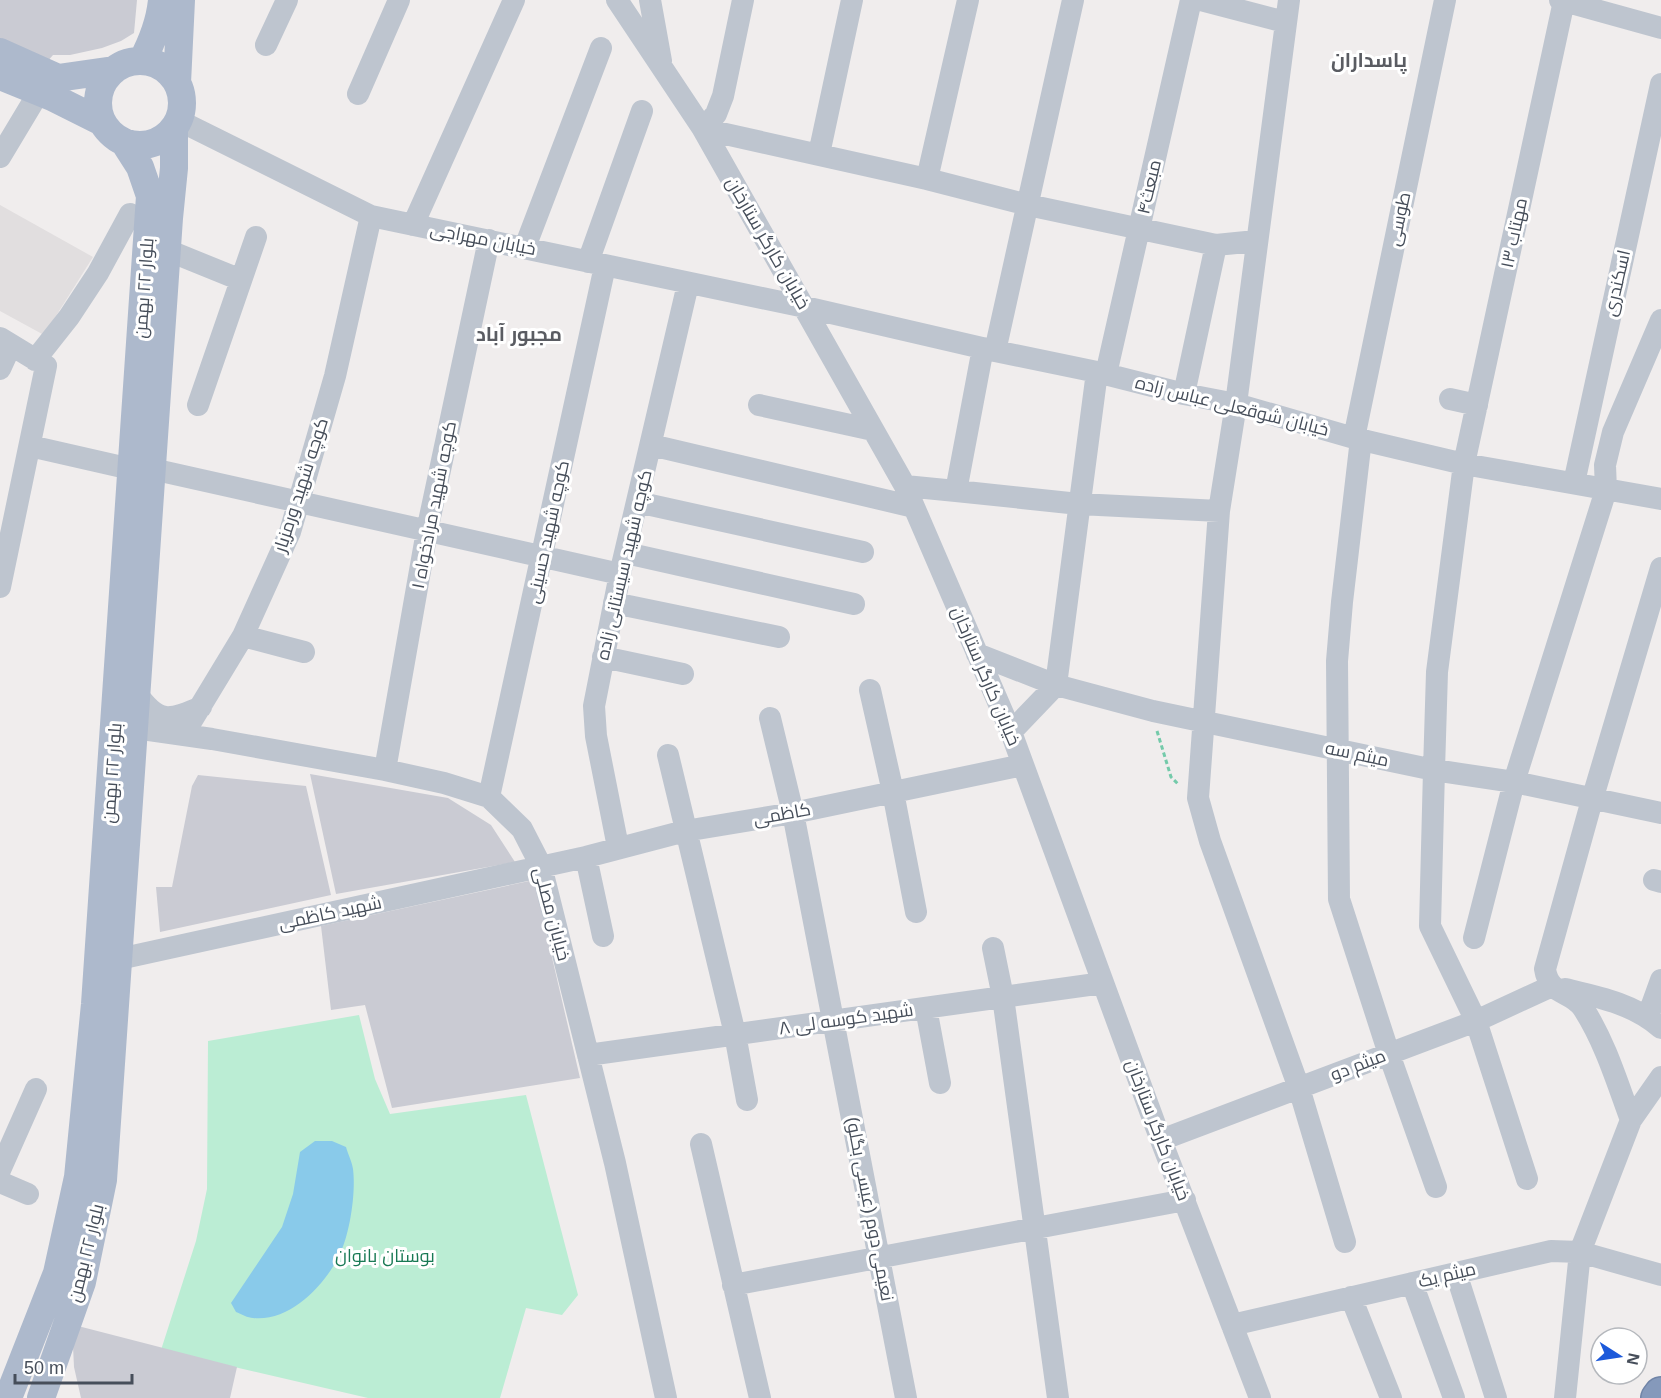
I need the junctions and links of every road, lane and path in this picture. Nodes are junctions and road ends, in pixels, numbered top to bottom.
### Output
1 (182, 0) edge
2 (287, 0) edge
3 (399, 0) edge
4 (514, 0) edge
5 (617, 0) edge
6 (650, 0) edge
7 (742, 0) edge
8 (852, 0) edge
9 (969, 0) edge
10 (1073, 0) edge
11 (1191, 0) edge
12 (1201, 0) edge
13 (1289, 0) edge
14 (1445, 0) edge
15 (1562, 1) edge
16 (1603, 5) edge
17 (166, 20) edge
18 (1285, 22) junction
19 (1661, 28) edge
20 (266, 45) dead end
21 (601, 48) dead end
22 (0, 52) edge
23 (142, 61) junction
24 (114, 70) junction
25 (662, 71) junction
26 (0, 76) edge
27 (177, 82) junction
28 (1661, 84) edge
29 (49, 89) junction
30 (358, 94) dead end
31 (642, 111) dead end
32 (102, 122) junction
33 (176, 125) junction
34 (703, 129) junction
35 (124, 142) junction
36 (819, 154) junction
37 (0, 158) edge
38 (174, 168) junction
39 (144, 175) junction
40 (927, 179) junction
41 (1028, 205) junction
42 (130, 214) dead end
43 (371, 216) junction
44 (412, 225) junction
45 (1140, 229) junction
46 (256, 237) dead end
47 (489, 240) junction
48 (1256, 242) junction
49 (1216, 245) junction
50 (525, 247) junction
51 (167, 250) junction
52 (596, 264) junction
53 (242, 280) junction
54 (688, 284) junction
55 (805, 307) junction
56 (1661, 320) edge
57 (6, 342) edge
58 (989, 350) junction
59 (40, 363) junction
60 (0, 369) edge
61 (1101, 373) junction
62 (1184, 394) junction
63 (1450, 399) dead end
64 (1236, 404) junction
65 (198, 405) dead end
66 (759, 405) dead end
67 (1477, 405) junction
68 (873, 430) junction
69 (1358, 438) junction
70 (651, 445) junction
71 (30, 446) junction
72 (1464, 464) junction
73 (142, 469) junction
74 (1574, 483) junction
75 (905, 486) junction
76 (1606, 490) junction
77 (956, 491) junction
78 (1661, 500) edge
79 (637, 502) junction
80 (298, 503) junction
81 (1079, 504) junction
82 (914, 507) junction
83 (1219, 511) junction
84 (427, 531) junction
85 (863, 552) dead end
86 (543, 557) junction
87 (623, 564) junction
88 (1661, 568) edge
89 (0, 587) edge
90 (615, 603) junction
91 (854, 604) dead end
92 (243, 636) junction
93 (779, 637) dead end
94 (304, 652) dead end
95 (977, 654) junction
96 (603, 657) junction
97 (683, 674) dead end
98 (1056, 685) junction
99 (870, 690) dead end
100 (137, 694) junction
101 (201, 707) junction
102 (1153, 711) junction
103 (770, 718) dead end
104 (1204, 721) junction
105 (125, 728) junction
106 (1011, 732) junction
107 (183, 735) junction
108 (1339, 750) junction
109 (668, 755) dead end
110 (1023, 765) junction
111 (385, 770) junction
112 (1434, 770) junction
113 (1514, 782) junction
114 (893, 792) junction
115 (489, 797) junction
116 (1198, 798) junction
117 (1593, 800) junction
118 (793, 813) junction
119 (1661, 813) edge
120 (685, 831) junction
121 (618, 847) junction
122 (586, 857) junction
123 (541, 866) junction
124 (916, 912) dead end
125 (603, 936) dead end
126 (1474, 938) dead end
127 (993, 948) dead end
128 (119, 959) junction
129 (1661, 981) edge
130 (1103, 983) junction
131 (1552, 986) junction
132 (1003, 996) junction
133 (926, 1008) junction
134 (833, 1021) junction
135 (1476, 1021) junction
136 (1654, 1022) edge
137 (735, 1034) junction
138 (1389, 1053) junction
139 (588, 1055) junction
140 (1661, 1077) edge
141 (940, 1083) dead end
142 (1299, 1088) junction
143 (36, 1089) dead end
144 (747, 1100) dead end
145 (1631, 1120) junction
146 (1161, 1140) junction
147 (701, 1144) dead end
148 (0, 1170) edge
149 (1527, 1179) dead end
150 (0, 1182) edge
151 (1436, 1187) dead end
152 (28, 1194) dead end
153 (1185, 1200) junction
154 (1035, 1228) junction
155 (1345, 1242) dead end
156 (1580, 1252) junction
157 (879, 1257) junction
158 (1456, 1273) junction
159 (1661, 1275) edge
160 (1412, 1283) junction
161 (734, 1285) junction
162 (1352, 1297) junction
163 (1232, 1325) junction
164 (50, 1367) junction
165 (1661, 1394) edge
166 (8, 1398) edge
167 (40, 1398) edge
168 (64, 1398) edge
169 (666, 1398) edge
170 (760, 1398) edge
171 (906, 1398) edge
172 (1058, 1398) edge
173 (1260, 1398) edge
174 (1390, 1398) edge
175 (1454, 1398) edge
176 (1496, 1398) edge
177 (1565, 1398) edge
178 (1658, 1398) edge

1 - 17 main road
2 - 20 street
3 - 30 street
4 - 44 street
5 - 25 street, خیابان کارگر ستارخان
6 - 25 street
7 - 34 street
8 - 36 street
9 - 40 street
10 - 41 street
11 - 45 street, مبعث۴
12 - 18 street
13 - 18 street
14 - 69 street, طوسی
15 - 16 street
15 - 67 street, مهتاب ۱۳
16 - 19 street
17 - 23 main road
17 - 27 main road
18 - 48 street
21 - 50 street
22 - 29 main road
23 - 24 main road
23 - 27 main road
24 - 29 main road
24 - 32 main road
25 - 34 street, خیابان کارگر ستارخان
26 - 29 main road
27 - 33 main road
28 - 74 street, اسکندری
29 - 32 main road
29 - 37 street
31 - 52 street, کوچه شهید حسینی
32 - 35 main road
33 - 35 main road
33 - 38 main road, بلوار ۲۲ بهمن
33 - 43 street, خیابان مهراجی
34 - 36 street
34 - 55 street, خیابان کارگر ستارخان
35 - 39 main road, بلوار ۲۲ بهمن
36 - 40 street
38 - 39 main road
38 - 51 main road, بلوار ۲۲ بهمن
39 - 73 main road, بلوار ۲۲ بهمن
40 - 41 street
41 - 45 street
41 - 58 street
42 - 59 street
43 - 44 street, خیابان مهراجی
43 - 80 street, کوچه شهید ورمزیار
44 - 47 street, خیابان مهراجی
45 - 49 street
45 - 61 street, مبعث۴
46 - 53 street
47 - 50 street, خیابان مهراجی
47 - 84 street, ۱ کوچه شهید مرادخواه
48 - 49 street
48 - 64 street
49 - 62 street
50 - 52 street, خیابان مهراجی
51 - 53 street
51 - 73 main road, بلوار ۲۲ بهمن
52 - 54 street, خیابان مهراجی
52 - 86 street, کوچه شهید حسینی
53 - 65 street
54 - 55 street, خیابان مهراجی
54 - 70 street, کوچه شهید سیستانی زاده
55 - 58 street, خیابان شوقعلی عباس زاده
55 - 68 street, خیابان کارگر ستارخان
56 - 76 street
57 - 59 street
57 - 60 street
58 - 61 street, خیابان شوقعلی عباس زاده
58 - 77 street
59 - 71 street
61 - 62 street, خیابان شوقعلی عباس زاده
61 - 81 street, مبعث۴
62 - 64 street, خیابان شوقعلی عباس زاده
63 - 67 street
64 - 69 street, خیابان شوقعلی عباس زاده
64 - 83 street
66 - 68 street
67 - 72 street, مهتاب ۱۳
68 - 75 street, خیابان کارگر ستارخان
69 - 72 street, خیابان شوقعلی عباس زاده
69 - 108 street, طوسی
70 - 79 street, کوچه شهید سیستانی زاده
70 - 82 street
71 - 73 street
71 - 89 street
72 - 74 street, خیابان شوقعلی عباس زاده
72 - 112 street, مهتاب ۱۳
73 - 80 street
73 - 100 main road, بلوار ۲۲ بهمن
73 - 105 main road, بلوار ۲۲ بهمن
74 - 76 street, خیابان شوقعلی عباس زاده
75 - 77 street
75 - 82 street, خیابان کارگر ستارخان
76 - 78 street, خیابان شوقعلی عباس زاده
76 - 113 street
77 - 81 street
79 - 85 street
79 - 87 street, کوچه شهید سیستانی زاده
80 - 84 street
80 - 92 street, کوچه شهید ورمزیار
81 - 83 street
81 - 98 street, مبعث۴
82 - 95 street, خیابان کارگر ستارخان
83 - 104 street
84 - 86 street
84 - 111 street, ۱ کوچه شهید مرادخواه
86 - 87 street
86 - 115 street, کوچه شهید حسینی
87 - 90 street, کوچه شهید سیستانی زاده
87 - 91 street
88 - 117 street
90 - 93 street
90 - 96 street, کوچه شهید سیستانی زاده
92 - 94 street
92 - 101 street, کوچه شهید ورمزیار
95 - 98 street, میثم سه
95 - 106 street, خیابان کارگر ستارخان
96 - 97 street
96 - 121 street, کوچه شهید سیستانی زاده
98 - 102 street, میثم سه
98 - 106 street
99 - 114 street
100 - 101 street
100 - 105 main road, بلوار ۲۲ بهمن
101 - 107 street, کوچه شهید ورمزیار
102 - 104 street, میثم سه
102 - 116 path
103 - 118 street, نعیمی دوم (عیسی بگلو)
104 - 108 street, میثم سه
104 - 116 street
105 - 107 street, خیابان مصلی
105 - 128 main road, بلوار ۲۲ بهمن
105 - 166 main road, بلوار ۲۲ بهمن
106 - 110 street, خیابان کارگر ستارخان
107 - 111 street, خیابان مصلی
108 - 112 street, میثم سه
108 - 138 street, طوسی
109 - 120 street
110 - 114 street, کاظمی
110 - 130 street, خیابان کارگر ستارخان
111 - 115 street, خیابان مصلی
112 - 113 street, میثم سه
112 - 135 street, مهتاب ۱۳
113 - 117 street, میثم سه
113 - 126 street
114 - 118 street, کاظمی
114 - 124 street
115 - 123 street, خیابان مصلی
116 - 142 street
117 - 119 street, میثم سه
117 - 131 street
118 - 120 street, کاظمی
118 - 134 street, نعیمی دوم (عیسی بگلو)
120 - 121 street, کاظمی
120 - 137 street
121 - 122 street, کاظمی
122 - 123 street, کاظمی
122 - 125 street
123 - 128 street, شهید کاظمی
123 - 139 street, خیابان مصلی
127 - 132 street
128 - 164 main road, بلوار ۲۲ بهمن
129 - 136 street
130 - 132 street, شهید کوسه لی ۸
130 - 146 street, خیابان کارگر ستارخان
131 - 135 street, میثم دو
131 - 136 street
131 - 145 street
132 - 133 street, شهید کوسه لی ۸
132 - 154 street
133 - 134 street, شهید کوسه لی ۸
133 - 141 street
134 - 137 street, شهید کوسه لی ۸
134 - 157 street, نعیمی دوم (عیسی بگلو)
135 - 138 street, میثم دو
135 - 149 street, مهتاب ۱۳
137 - 139 street, شهید کوسه لی ۸
137 - 144 street
138 - 142 street, میثم دو
138 - 151 street, طوسی
139 - 169 street, خیابان مصلی
140 - 145 street
142 - 146 street, میثم دو
142 - 155 street
143 - 148 street
145 - 156 street
146 - 153 street, خیابان کارگر ستارخان
147 - 161 street
150 - 152 street
153 - 154 street
153 - 163 street, خیابان کارگر ستارخان
154 - 157 street
154 - 172 street
156 - 158 street, میثم یک
156 - 159 street, میثم یک
156 - 177 street
157 - 161 street
157 - 171 street, نعیمی دوم (عیسی بگلو)
158 - 160 street, میثم یک
158 - 176 street
160 - 162 street, میثم یک
160 - 175 street
161 - 170 street
162 - 163 street, میثم یک
162 - 174 street
163 - 173 street, خیابان کارگر ستارخان
164 - 167 main road, بلوار ۲۲ بهمن
164 - 168 main road
165 - 178 highway

